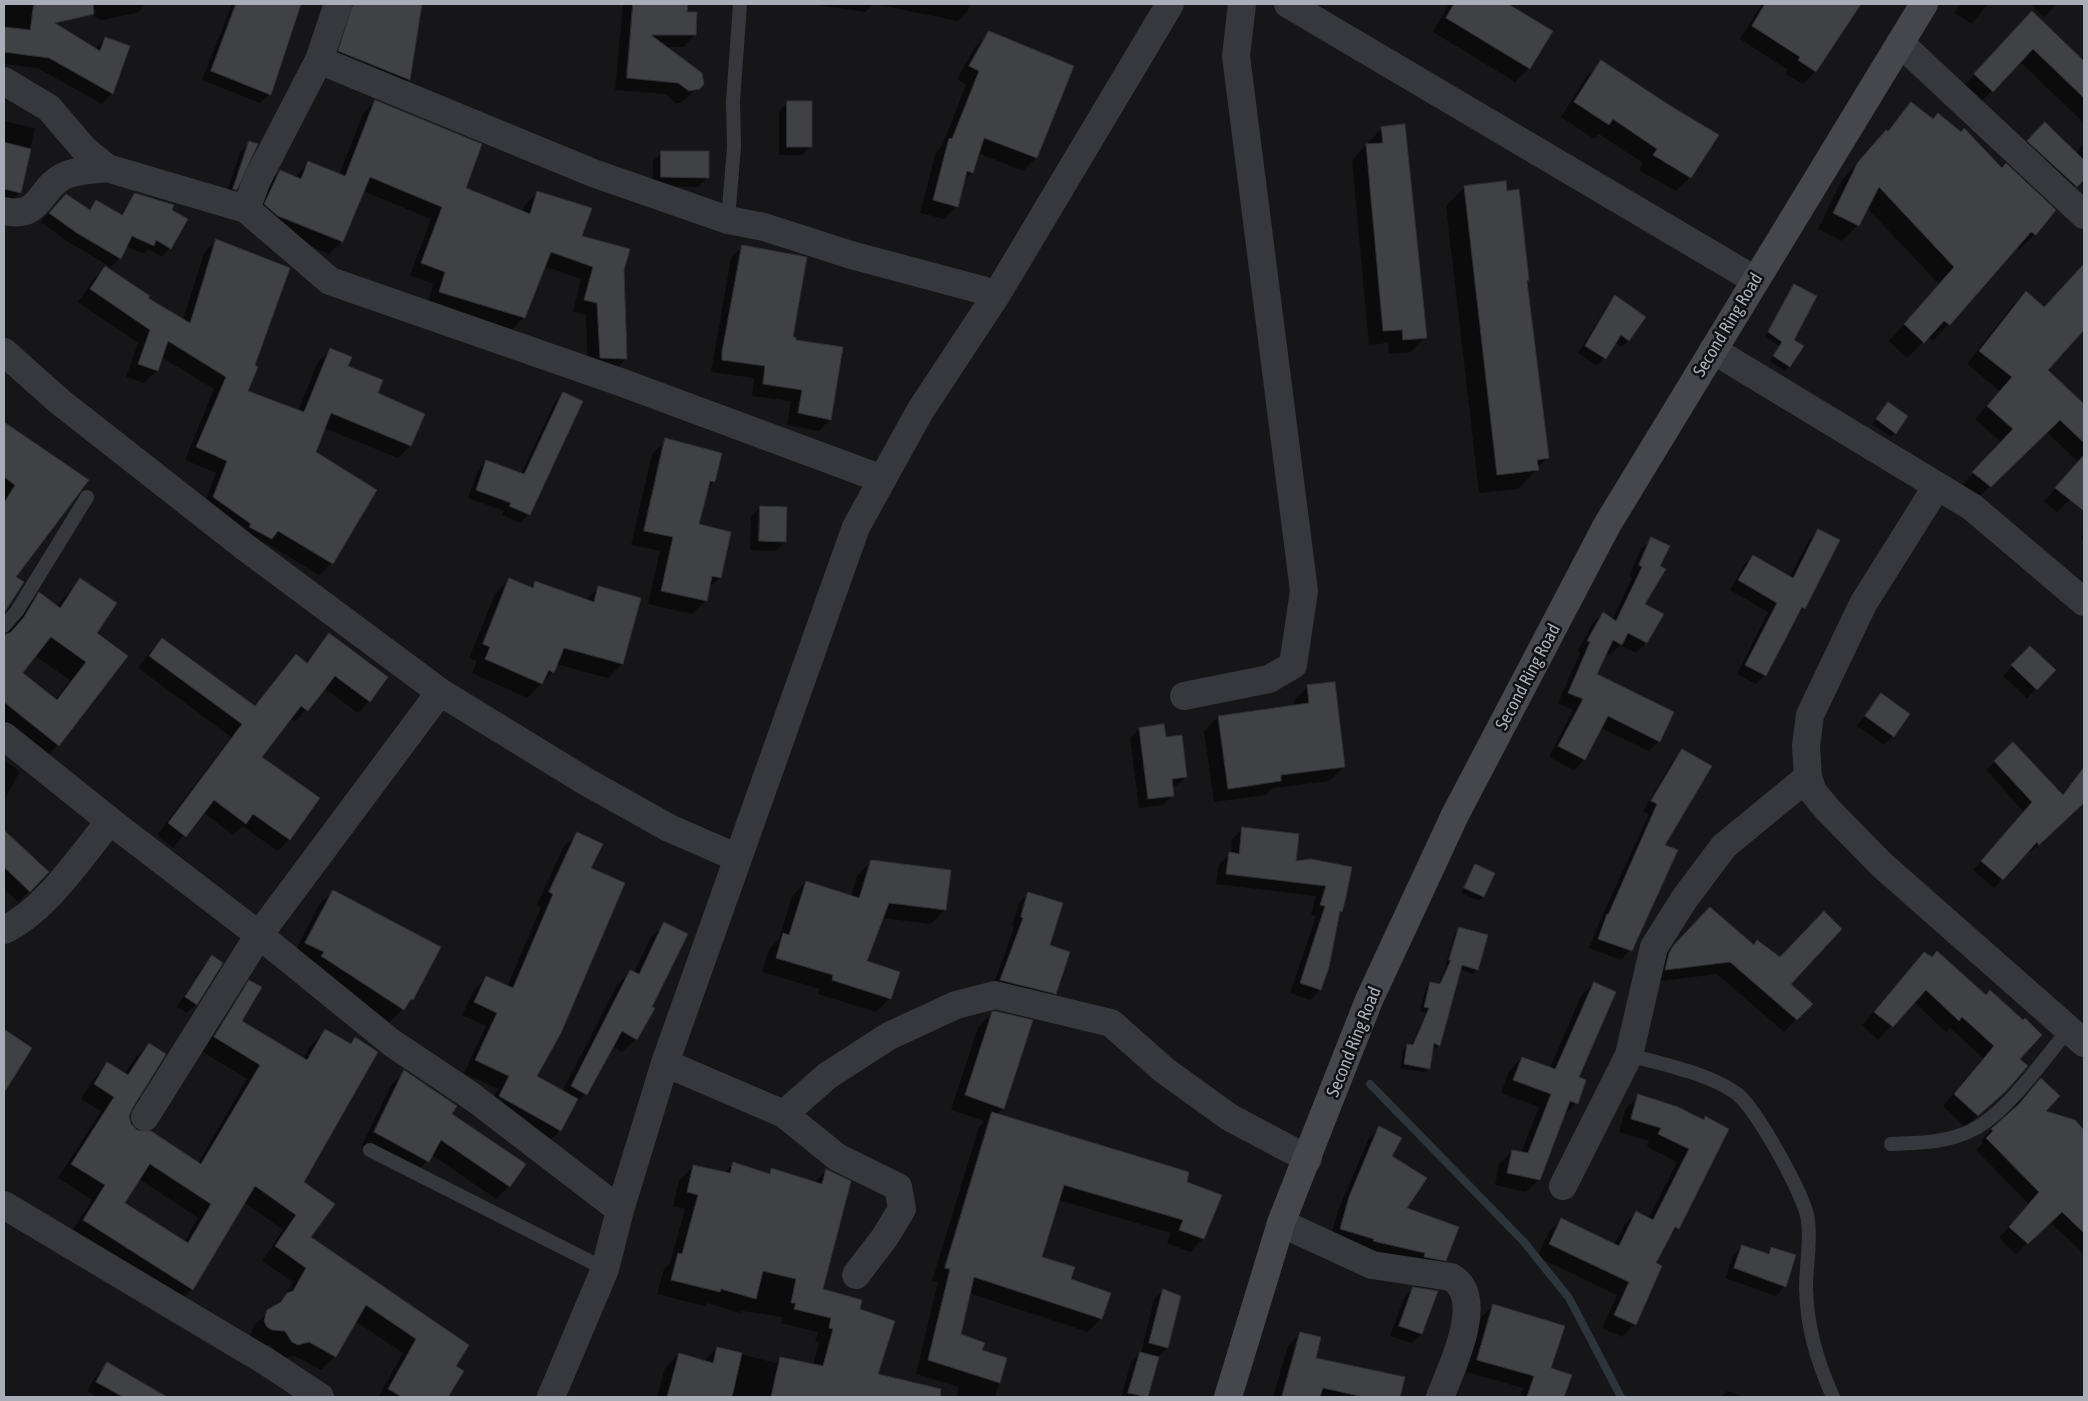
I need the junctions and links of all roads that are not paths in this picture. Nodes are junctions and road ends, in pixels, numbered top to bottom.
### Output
1 (338, 4) edge
2 (740, 4) edge
3 (1170, 4) edge
4 (1242, 4) edge
5 (1288, 4) edge
6 (1924, 4) edge
7 (1900, 43) junction
8 (319, 60) junction
9 (4, 81) edge
10 (107, 168) junction
11 (246, 209) junction
12 (4, 211) edge
13 (2084, 215) edge
14 (728, 220) junction
15 (1755, 280) junction
16 (997, 294) junction
17 (1713, 350) junction
18 (4, 352) edge
19 (882, 479) junction
20 (1937, 486) junction
21 (87, 497) dead end
22 (2084, 602) edge
23 (4, 626) edge
24 (440, 692) junction
25 (1184, 696) dead end
26 (4, 736) edge
27 (1808, 777) junction
28 (110, 821) junction
29 (738, 858) junction
30 (4, 930) edge
31 (259, 935) junction
32 (2079, 1028) edge
33 (1629, 1055) junction
34 (665, 1064) junction
35 (784, 1114) junction
36 (145, 1118) dead end
37 (1891, 1144) dead end
38 (370, 1150) dead end
39 (1308, 1159) junction
40 (1562, 1186) dead end
41 (4, 1205) edge
42 (620, 1210) junction
43 (1281, 1223) junction
44 (605, 1269) junction
45 (856, 1275) dead end
46 (320, 1397) edge
47 (551, 1397) edge
48 (1228, 1397) edge
49 (1440, 1397) edge
50 (1833, 1397) edge

1 - 8 street
2 - 14 lane
3 - 16 street
4 - 25 street
5 - 15 street
6 - 7 main road, Second Ring Road
7 - 13 street
7 - 15 main road, Second Ring Road
8 - 11 street
8 - 14 street
9 - 10 street
10 - 11 street
10 - 12 street
11 - 19 street
14 - 16 street
15 - 17 main road, Second Ring Road
16 - 19 street
17 - 20 street
17 - 39 main road, Second Ring Road
18 - 24 street
19 - 29 street
20 - 22 street
20 - 27 street
21 - 23 lane
24 - 29 street
24 - 31 street
26 - 28 street
27 - 32 street
27 - 33 street
28 - 30 street
28 - 31 street
29 - 34 street
31 - 36 street
31 - 42 street
32 - 37 lane
33 - 40 street
33 - 50 lane
34 - 35 street
34 - 42 street
35 - 39 street
35 - 45 street
38 - 44 lane
39 - 43 main road, Second Ring Road
41 - 46 street
42 - 44 street
43 - 48 main road, Second Ring Road
43 - 49 street
44 - 47 street

